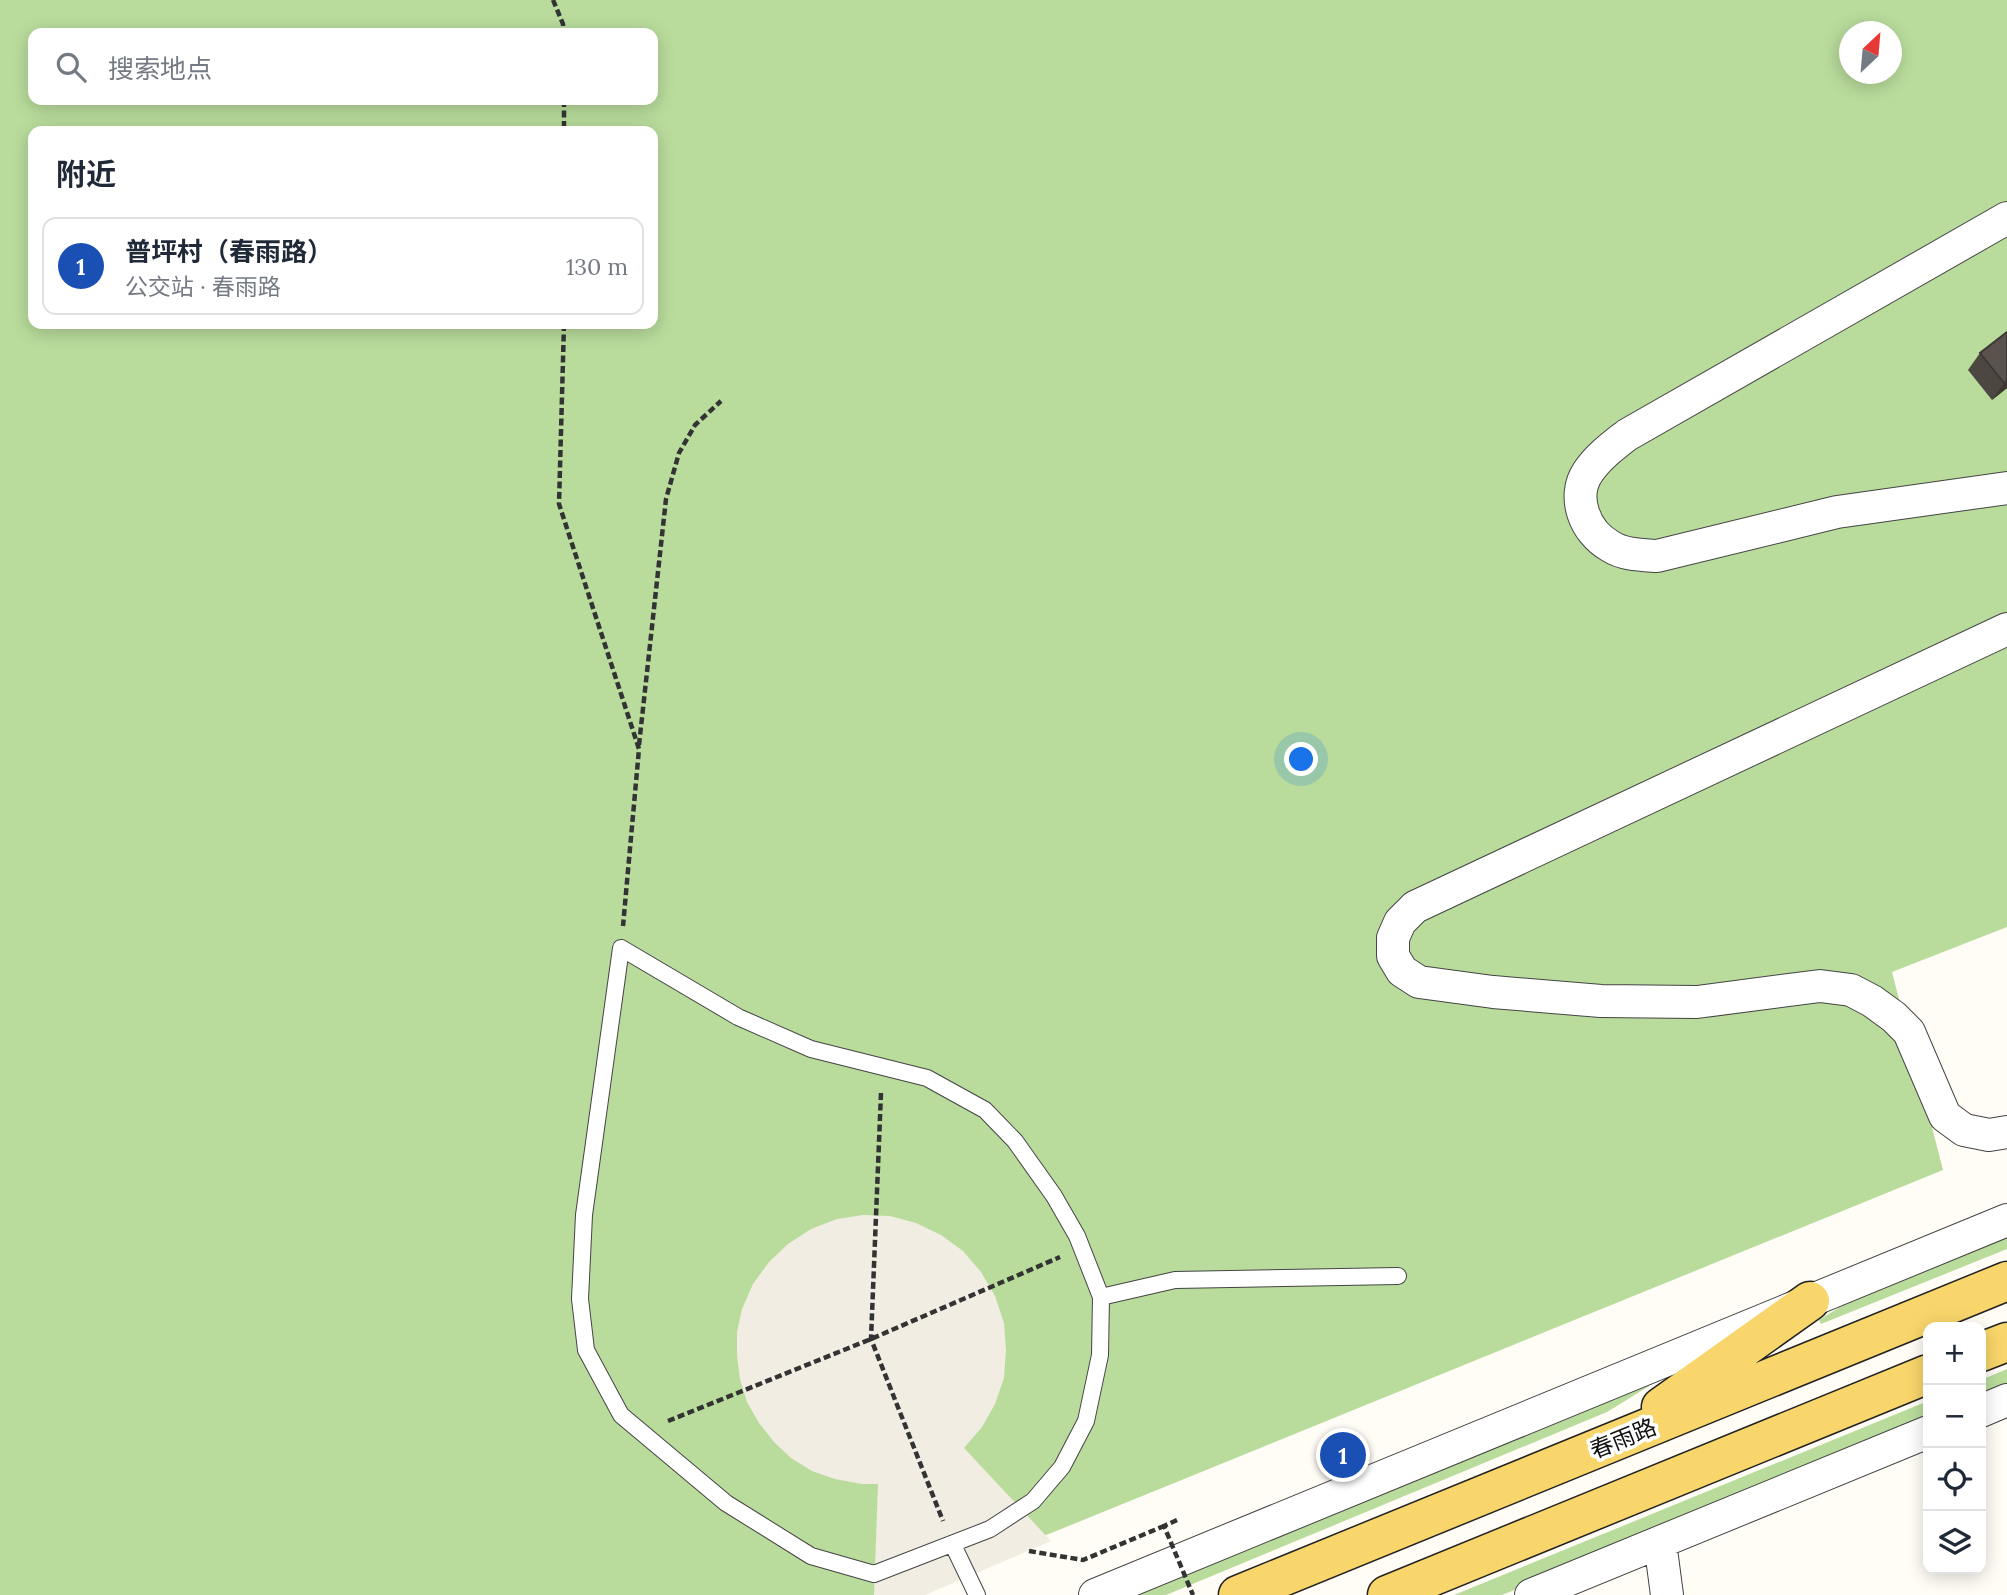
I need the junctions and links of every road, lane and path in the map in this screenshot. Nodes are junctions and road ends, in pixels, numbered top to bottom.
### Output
1 (553, 0) edge
2 (563, 28) edge
3 (564, 105) edge
4 (564, 126) edge
5 (2007, 218) edge
6 (564, 329) edge
7 (721, 401) dead end
8 (2007, 488) edge
9 (2007, 629) edge
10 (639, 749) junction
11 (621, 948) junction
12 (882, 1067) junction
13 (2007, 1132) edge
14 (2007, 1220) edge
15 (1082, 1247) junction
16 (1398, 1276) dead end
17 (2007, 1281) edge
18 (1101, 1297) junction
19 (1810, 1301) junction
20 (871, 1339) junction
21 (2007, 1342) edge
22 (1986, 1350) edge
23 (1923, 1376) edge
24 (2007, 1400) edge
25 (1986, 1409) edge
26 (641, 1432) junction
27 (1923, 1434) edge
28 (1607, 1445) junction
29 (1177, 1520) dead end
30 (1164, 1526) junction
31 (1660, 1542) junction
32 (953, 1545) junction
33 (1029, 1551) dead end
34 (977, 1595) edge
35 (1095, 1595) edge
36 (1193, 1595) edge
37 (1238, 1595) edge
38 (1387, 1595) edge
39 (1531, 1595) edge
40 (1667, 1595) edge

1 - 2 path
3 - 4 path
5 - 8 street
6 - 10 path
7 - 10 path
9 - 13 street
10 - 11 path
11 - 12 lane
11 - 26 lane
12 - 15 lane
12 - 20 path
14 - 19 street
15 - 18 lane
15 - 20 path
16 - 18 lane
17 - 28 main road, 春雨路
18 - 32 lane
19 - 28 main road
19 - 35 street
20 - 26 path
20 - 32 path
21 - 22 main road
23 - 38 main road
24 - 25 street
26 - 32 lane
27 - 31 street
28 - 37 main road, 春雨路
29 - 30 path, bridge
30 - 33 path
30 - 36 path, bridge
31 - 39 street
31 - 40 street
32 - 34 lane

